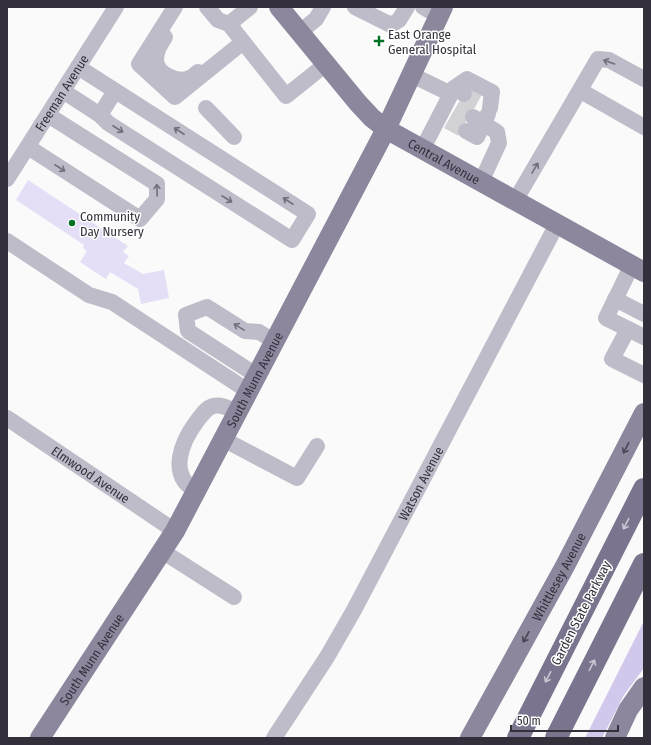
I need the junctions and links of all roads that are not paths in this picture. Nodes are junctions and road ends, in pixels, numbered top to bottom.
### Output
1 (116, 7) edge
2 (176, 7) edge
3 (183, 7) edge
4 (207, 7) edge
5 (250, 7) edge
6 (278, 7) edge
7 (323, 7) edge
8 (355, 7) edge
9 (407, 7) edge
10 (435, 10) edge
11 (229, 24) junction
12 (300, 32) junction
13 (240, 45) junction
14 (326, 64) junction
15 (78, 67) junction
16 (412, 75) junction
17 (644, 79) edge
18 (115, 90) junction
19 (63, 91) junction
20 (581, 91) junction
21 (451, 103) junction
22 (206, 108) dead end
23 (482, 112) junction
24 (48, 115) junction
25 (100, 115) junction
26 (644, 127) edge
27 (386, 129) junction
28 (466, 131) tunnel mouth
29 (234, 137) dead end
30 (28, 147) junction
31 (423, 148) junction
32 (11, 163) edge
33 (7, 179) edge
34 (481, 182) junction
35 (515, 201) junction
36 (557, 224) junction
37 (7, 241) edge
38 (640, 265) edge
39 (616, 299) junction
40 (644, 314) edge
41 (628, 329) junction
42 (644, 337) edge
43 (274, 341) junction
44 (642, 370) edge
45 (252, 383) junction
46 (228, 409) junction
47 (644, 414) edge
48 (7, 418) edge
49 (223, 439) junction
50 (317, 446) dead end
51 (644, 489) edge
52 (196, 491) junction
53 (175, 531) junction
54 (162, 551) junction
55 (644, 564) edge
56 (234, 597) dead end
57 (644, 687) edge
58 (40, 738) edge
59 (274, 738) edge
60 (470, 738) edge
61 (518, 738) edge
62 (556, 738) edge
63 (615, 738) edge

1 - 15 street, Freeman Avenue
2 - 13 street
3 - 13 street
4 - 11 street
5 - 11 street
6 - 12 main road, Central Avenue
7 - 12 street
8 - 9 street
10 - 16 main road, South Munn Avenue
11 - 13 street
12 - 14 main road, Central Avenue
13 - 14 street
14 - 27 main road, Central Avenue
15 - 18 street
15 - 19 street, Freeman Avenue
16 - 21 street
16 - 27 main road, South Munn Avenue
17 -> 20 street
18 - 25 street
25 -> 18 street
19 - 24 street, Freeman Avenue
19 - 25 street
20 - 26 street
35 -> 20 street
21 - 23 street
21 - 31 street
22 - 29 street
23 - 28 street
23 - 34 street
24 - 30 street, Freeman Avenue
30 -> 24 street
27 - 31 main road, Central Avenue
27 - 43 main road, South Munn Avenue
30 - 32 street, Freeman Avenue
31 - 34 main road, Central Avenue
32 - 33 street, Freeman Avenue
34 - 35 main road, Central Avenue
35 - 36 main road, Central Avenue
36 - 38 main road, Central Avenue
36 - 59 street, Watson Avenue
37 - 45 street
38 - 39 street
39 - 40 street
39 - 41 street
41 - 42 street
41 - 44 street
43 - 45 main road, South Munn Avenue
43 -> 45 street
45 - 46 main road, South Munn Avenue
46 - 49 main road, South Munn Avenue
46 - 52 street
47 -> 60 main road, Whittlesey Avenue
48 - 53 street, Elmwood Avenue
49 - 50 street
49 - 52 main road, South Munn Avenue
51 -> 61 highway, Garden State Parkway
52 - 53 main road, South Munn Avenue
53 - 54 main road, South Munn Avenue
54 - 56 street
54 - 58 main road, South Munn Avenue
62 -> 55 highway
57 - 63 main road

